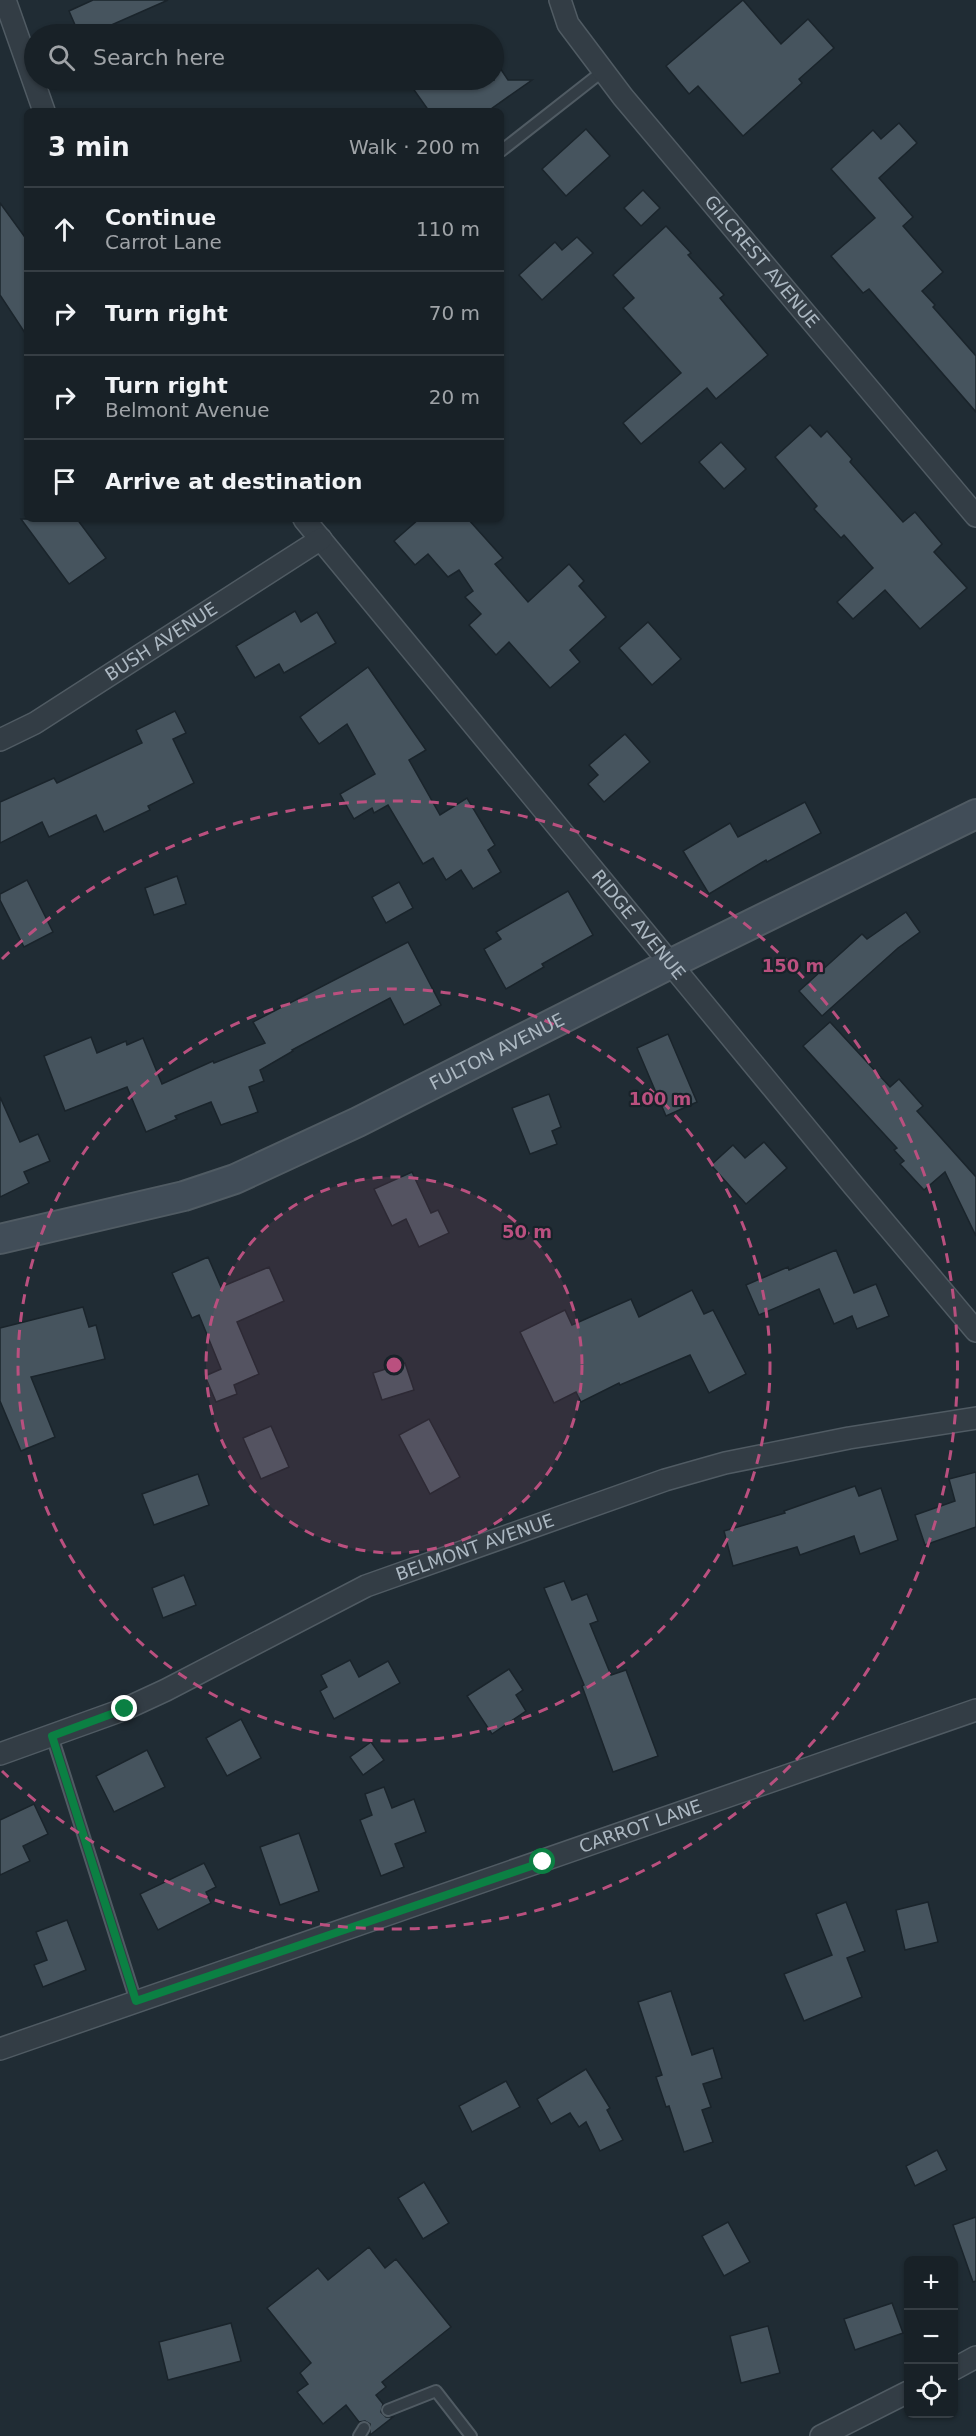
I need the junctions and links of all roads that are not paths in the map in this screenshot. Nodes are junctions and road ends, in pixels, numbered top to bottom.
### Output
1 (5, 0) edge
2 (560, 0) edge
3 (24, 54) edge
4 (603, 71) junction
5 (37, 90) edge
6 (43, 108) edge
7 (504, 149) edge
8 (976, 516) edge
9 (307, 522) edge
10 (321, 539) junction
11 (0, 740) edge
12 (976, 814) edge
13 (672, 963) junction
14 (0, 1239) edge
15 (976, 1331) edge
16 (976, 1418) edge
17 (976, 1710) edge
18 (52, 1736) junction
19 (0, 1754) edge
20 (136, 2001) junction
21 (0, 2049) edge
22 (976, 2357) edge
23 (958, 2366) edge
24 (904, 2394) edge
25 (388, 2410) dead end
26 (471, 2436) edge
27 (821, 2436) edge

1 - 3 street
2 - 4 street, GILCREST AVENUE
4 - 7 lane
4 - 8 street, GILCREST AVENUE
5 - 6 street
9 - 10 street, RIDGE AVENUE
10 - 11 street, BUSH AVENUE
10 - 13 street, RIDGE AVENUE
12 - 13 street, FULTON AVENUE
13 - 14 street, FULTON AVENUE
13 - 15 street, RIDGE AVENUE
16 - 18 street, BELMONT AVENUE
17 - 20 street, CARROT LANE
18 - 19 street, BELMONT AVENUE
18 - 20 lane
20 - 21 street, CARROT LANE
22 - 23 street
24 - 27 street
25 - 26 lane

